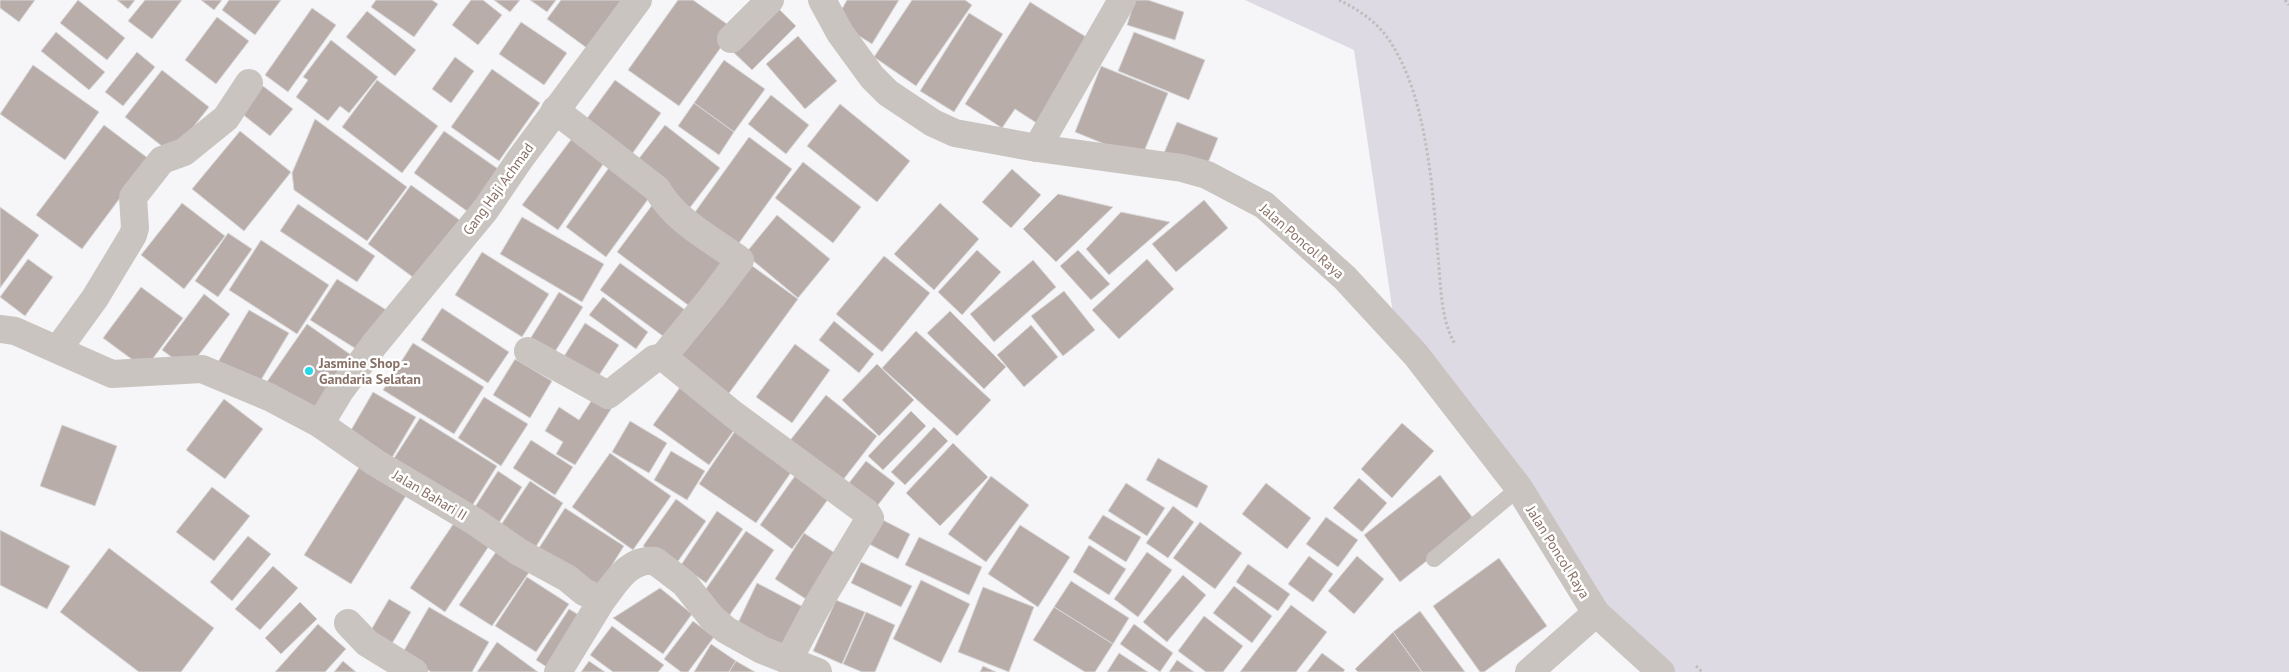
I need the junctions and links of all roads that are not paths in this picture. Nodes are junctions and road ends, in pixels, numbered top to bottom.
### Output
1 (638, 0) edge
2 (770, 0) edge
3 (822, 0) edge
4 (1122, 0) edge
5 (731, 39) dead end
6 (249, 83) dead end
7 (555, 110) junction
8 (1037, 148) junction
9 (0, 328) edge
10 (58, 349) junction
11 (528, 351) dead end
12 (663, 357) junction
13 (320, 424) junction
14 (1519, 488) junction
15 (1434, 559) dead end
16 (602, 600) junction
17 (1596, 613) junction
18 (348, 623) dead end
19 (788, 662) junction
20 (414, 672) edge
21 (558, 672) edge
22 (818, 672) edge
23 (1529, 672) edge
24 (1662, 672) edge

1 - 7 street, Gang Haji Achmad
2 - 5 street
3 - 8 street, Jalan Poncol Raya
4 - 8 street
6 - 10 street
7 - 12 street
7 - 13 street, Gang Haji Achmad
8 - 14 street, Jalan Poncol Raya
9 - 10 street, Jalan Bahari II
10 - 13 street, Jalan Bahari II
11 - 12 street
12 - 19 street
13 - 16 street, Jalan Bahari II
14 - 15 lane
14 - 17 street, Jalan Poncol Raya
16 - 19 street
16 - 21 street
17 - 23 street
17 - 24 street, Jalan Poncol Raya
18 - 20 street
19 - 22 street

